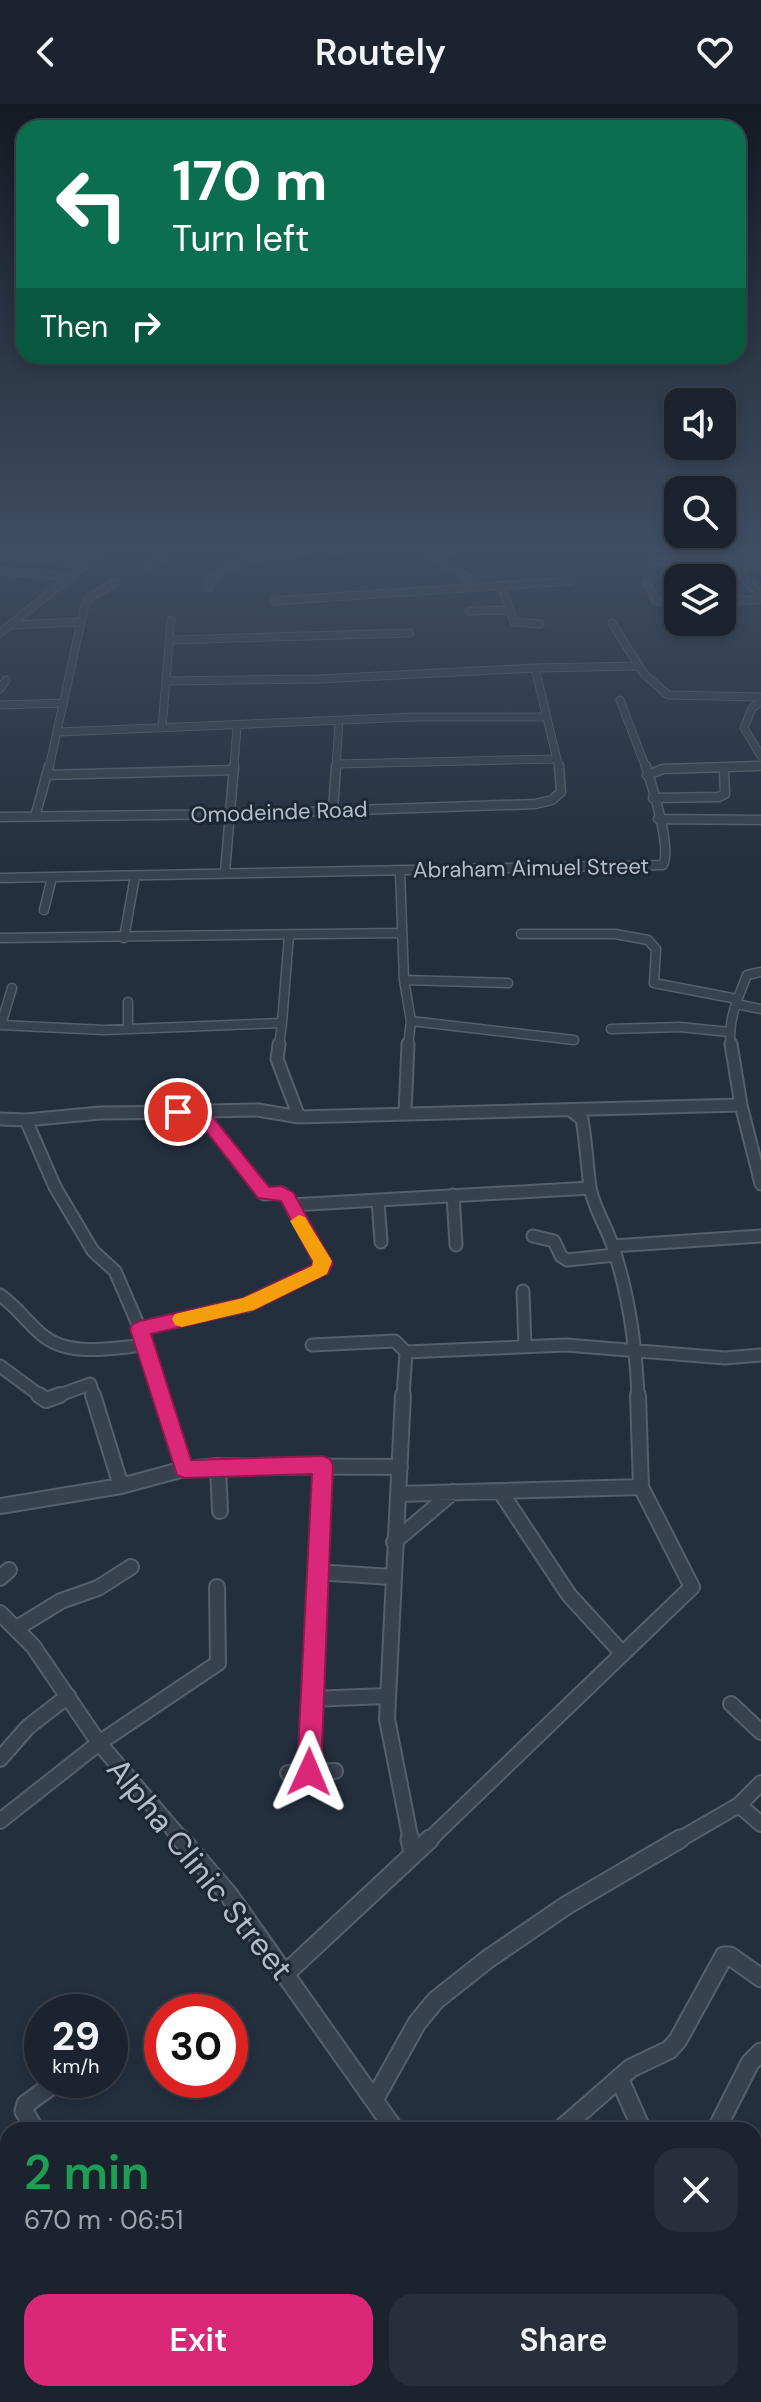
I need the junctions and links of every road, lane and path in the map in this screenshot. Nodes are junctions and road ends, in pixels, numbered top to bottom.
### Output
1 (73, 655) edge
2 (170, 655) edge
3 (631, 655) edge
4 (639, 666) junction
5 (535, 668) junction
6 (6, 680) dead end
7 (167, 681) junction
8 (0, 689) edge
9 (620, 700) dead end
10 (761, 700) edge
11 (64, 703) junction
12 (0, 705) edge
13 (545, 717) junction
14 (339, 721) junction
15 (237, 726) junction
16 (162, 728) junction
17 (59, 732) junction
18 (761, 756) edge
19 (556, 759) junction
20 (337, 764) junction
21 (761, 766) edge
22 (234, 770) junction
23 (724, 773) dead end
24 (47, 775) junction
25 (647, 775) junction
26 (653, 798) junction
27 (333, 810) junction
28 (230, 814) junction
29 (0, 817) edge
30 (35, 817) junction
31 (658, 819) junction
32 (761, 820) edge
33 (400, 871) junction
34 (225, 872) junction
35 (135, 876) junction
36 (52, 877) junction
37 (0, 878) edge
38 (44, 910) dead end
39 (402, 933) junction
40 (521, 934) dead end
41 (289, 935) junction
42 (0, 938) edge
43 (124, 938) junction
44 (761, 972) edge
45 (404, 980) junction
46 (508, 983) dead end
47 (12, 988) dead end
48 (128, 1002) dead end
49 (736, 1002) junction
50 (761, 1009) edge
51 (411, 1021) junction
52 (282, 1023) junction
53 (0, 1025) edge
54 (128, 1028) junction
55 (611, 1029) dead end
56 (729, 1032) junction
57 (574, 1040) dead end
58 (741, 1105) junction
59 (204, 1112) junction
60 (573, 1112) junction
61 (405, 1113) junction
62 (299, 1117) junction
63 (0, 1119) edge
64 (26, 1120) junction
65 (761, 1184) edge
66 (590, 1188) junction
67 (453, 1195) junction
68 (378, 1200) junction
69 (291, 1205) junction
70 (533, 1236) dead end
71 (761, 1236) edge
72 (381, 1242) dead end
73 (456, 1245) dead end
74 (614, 1250) junction
75 (523, 1291) dead end
76 (0, 1295) edge
77 (140, 1329) junction
78 (145, 1345) junction
79 (312, 1345) dead end
80 (525, 1347) junction
81 (636, 1350) junction
82 (406, 1352) junction
83 (761, 1355) edge
84 (0, 1366) edge
85 (323, 1465) junction
86 (218, 1466) junction
87 (400, 1467) junction
88 (184, 1469) junction
89 (121, 1486) junction
90 (641, 1487) junction
91 (500, 1491) junction
92 (453, 1492) junction
93 (398, 1494) junction
94 (0, 1506) edge
95 (220, 1511) dead end
96 (394, 1542) junction
97 (131, 1567) dead end
98 (316, 1572) junction
99 (392, 1577) junction
100 (217, 1587) dead end
101 (0, 1613) edge
102 (17, 1628) junction
103 (622, 1653) junction
104 (68, 1696) junction
105 (387, 1696) junction
106 (310, 1699) junction
107 (731, 1704) dead end
108 (761, 1732) edge
109 (99, 1743) junction
110 (0, 1759) edge
111 (335, 1771) dead end
112 (309, 1772) junction
113 (288, 1773) dead end
114 (761, 1783) edge
115 (739, 1805) junction
116 (0, 1821) edge
117 (761, 1824) edge
118 (413, 1853) junction
119 (285, 1974) junction
120 (761, 1978) edge
121 (761, 2052) edge
122 (619, 2078) junction
123 (34, 2098) edge
124 (374, 2100) junction
125 (30, 2122) edge
126 (389, 2122) edge
127 (569, 2122) edge
128 (638, 2122) edge
129 (720, 2122) edge

1 - 11 street
2 - 7 street
3 - 4 street
4 - 5 street
4 - 10 street
5 - 7 street
5 - 13 street
6 - 8 street
7 - 16 street
9 - 25 street
10 - 18 street
11 - 12 street
11 - 17 street
13 - 14 street
13 - 19 street
14 - 15 street
14 - 20 street
15 - 16 street
15 - 22 street
16 - 17 street
17 - 24 street
19 - 20 street
19 - 27 street, Omodeinde Road
20 - 27 street
21 - 25 street
22 - 24 street
22 - 28 street
23 - 26 street
24 - 30 street
25 - 26 street
26 - 31 street
27 - 28 street, Omodeinde Road
28 - 30 street, Omodeinde Road
28 - 34 street
29 - 30 street, Omodeinde Road
31 - 32 street
31 - 33 street, Abraham Aimuel Street
33 - 34 street
33 - 39 street
34 - 35 street
35 - 36 street
35 - 43 street
36 - 37 street
36 - 38 street
39 - 41 street
39 - 45 street
40 - 49 street
41 - 43 street
41 - 52 street
42 - 43 street
44 - 49 street
45 - 46 street
45 - 51 street
47 - 53 street
48 - 54 street
49 - 50 street
49 - 56 street
51 - 57 street
51 - 61 street
52 - 54 street
52 - 62 street
53 - 54 street
55 - 56 street
56 - 58 street
58 - 60 street
58 - 65 street
59 - 62 street
59 - 64 street
59 - 69 street
60 - 61 street
60 - 66 street
61 - 62 street
63 - 64 street
64 - 77 street
66 - 67 street
66 - 74 street
67 - 68 street
67 - 73 street
68 - 69 street
68 - 72 street
69 - 77 street
70 - 74 street
71 - 74 street
74 - 81 street
75 - 80 street
76 - 78 street
77 - 78 street
78 - 88 street
79 - 82 street
80 - 81 street
80 - 82 street
81 - 83 street
81 - 90 street
82 - 87 street
84 - 89 street
85 - 86 street
85 - 87 street
85 - 98 street
86 - 88 street
86 - 95 street
87 - 93 street
88 - 89 street
89 - 94 street
90 - 91 street
90 - 103 street
91 - 92 street
91 - 103 street
92 - 93 street
92 - 96 street
93 - 96 street
96 - 99 street
97 - 102 street
98 - 99 street
98 - 106 street
99 - 105 street
100 - 109 street
101 - 102 street, Alpha Clinic Street
102 - 104 street, Alpha Clinic Street
103 - 118 street
104 - 109 street, Alpha Clinic Street
104 - 110 street
105 - 106 street
105 - 118 street
106 - 112 street
107 - 108 street
109 - 116 street
109 - 119 street, Alpha Clinic Street
111 - 112 street
112 - 113 street
114 - 115 street
115 - 117 street
115 - 124 street
118 - 119 street
119 - 124 street, Alpha Clinic Street
120 - 122 street
121 - 129 street
122 - 127 street
122 - 128 street
123 - 125 street
124 - 126 street, Alpha Clinic Street

